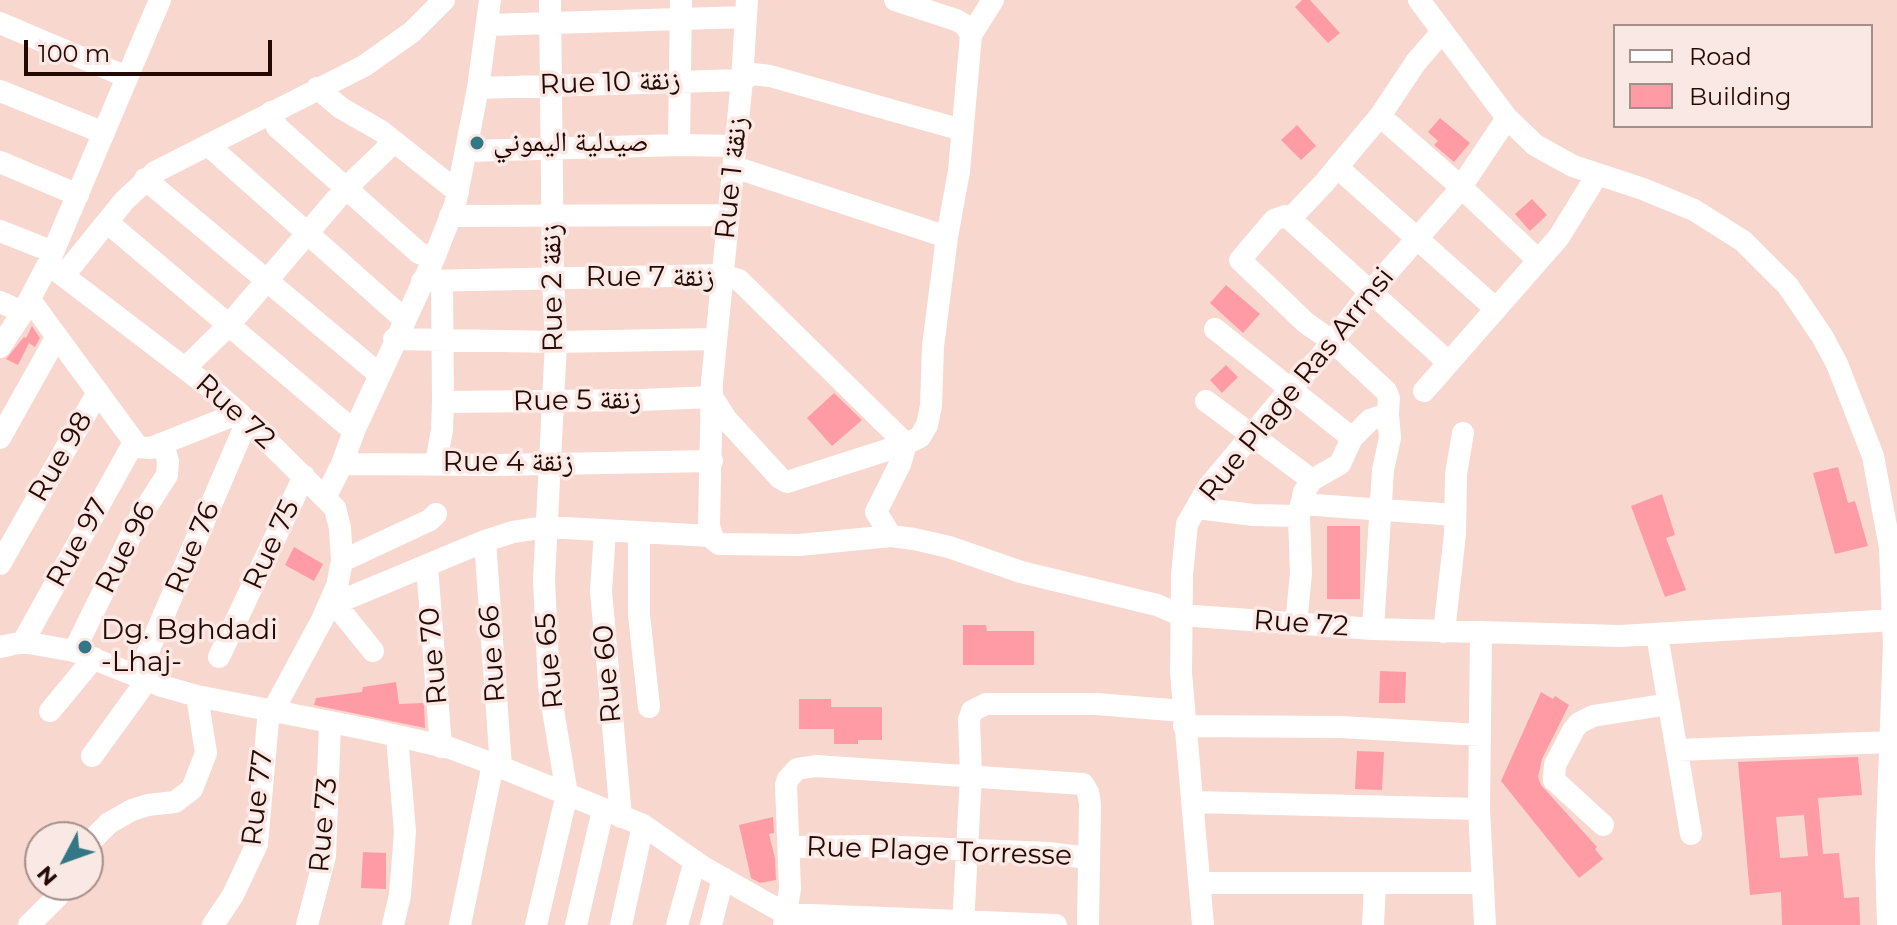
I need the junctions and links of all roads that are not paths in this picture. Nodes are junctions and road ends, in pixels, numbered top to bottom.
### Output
1 (160, 0) edge
2 (444, 0) edge
3 (490, 0) edge
4 (895, 0) edge
5 (993, 0) edge
6 (1419, 0) edge
7 (681, 9) edge
8 (746, 9) edge
9 (550, 11) edge
10 (0, 23) edge
11 (488, 25) junction
12 (1442, 32) junction
13 (971, 35) junction
14 (127, 77) junction
15 (681, 80) junction
16 (742, 80) junction
17 (551, 85) junction
18 (317, 88) junction
19 (478, 88) junction
20 (0, 91) edge
21 (271, 112) junction
22 (1380, 116) junction
23 (1507, 118) junction
24 (962, 130) junction
25 (104, 133) junction
26 (394, 142) junction
27 (208, 145) junction
28 (679, 145) junction
29 (551, 149) junction
30 (467, 151) junction
31 (735, 157) junction
32 (0, 162) edge
33 (1337, 167) junction
34 (1597, 175) junction
35 (145, 179) junction
36 (1461, 187) junction
37 (346, 188) junction
38 (458, 192) junction
39 (78, 195) junction
40 (728, 215) junction
41 (450, 216) junction
42 (552, 217) junction
43 (1290, 219) junction
44 (107, 222) junction
45 (0, 231) edge
46 (307, 234) junction
47 (947, 237) junction
48 (1419, 238) junction
49 (434, 258) junction
50 (1538, 260) junction
51 (55, 264) junction
52 (722, 275) junction
53 (266, 279) junction
54 (553, 279) junction
55 (432, 281) junction
56 (1370, 292) junction
57 (0, 302) edge
58 (27, 306) junction
59 (1496, 309) junction
60 (228, 326) junction
61 (399, 329) junction
62 (1215, 329) dead end
63 (56, 338) junction
64 (716, 339) junction
65 (443, 340) junction
66 (1332, 341) junction
67 (556, 342) junction
68 (0, 347) edge
69 (1447, 361) junction
70 (185, 368) junction
71 (379, 374) junction
72 (1291, 388) junction
73 (1424, 391) dead end
74 (98, 392) junction
75 (712, 397) junction
76 (553, 401) junction
77 (1206, 401) dead end
78 (443, 402) junction
79 (1388, 414) junction
80 (243, 417) junction
81 (354, 431) junction
82 (1252, 433) junction
83 (1463, 433) dead end
84 (0, 438) edge
85 (1352, 438) junction
86 (133, 444) junction
87 (163, 444) junction
88 (906, 444) junction
89 (712, 461) junction
90 (436, 463) junction
91 (342, 464) junction
92 (548, 464) junction
93 (304, 476) junction
94 (1312, 480) junction
95 (325, 498) junction
96 (1197, 508) junction
97 (1380, 508) junction
98 (1300, 510) junction
99 (436, 514) dead end
100 (1455, 515) junction
101 (546, 527) junction
102 (605, 531) junction
103 (639, 533) junction
104 (891, 536) junction
105 (715, 540) junction
106 (485, 541) junction
107 (342, 561) junction
108 (0, 564) edge
109 (427, 566) junction
110 (332, 605) junction
111 (1180, 615) junction
112 (1894, 620) junction
113 (1296, 623) junction
114 (1373, 629) junction
115 (1444, 632) junction
116 (1481, 634) junction
117 (1657, 635) junction
118 (23, 642) junction
119 (0, 647) edge
120 (373, 651) dead end
121 (84, 654) junction
122 (219, 657) dead end
123 (142, 678) junction
124 (197, 696) junction
125 (1669, 704) junction
126 (649, 707) dead end
127 (272, 709) junction
128 (50, 711) dead end
129 (1184, 719) junction
130 (330, 724) junction
131 (1480, 735) junction
132 (397, 737) junction
133 (1890, 742) junction
134 (441, 747) junction
135 (1677, 750) junction
136 (92, 756) dead end
137 (497, 765) junction
138 (971, 775) junction
139 (567, 794) junction
140 (1193, 802) junction
141 (1479, 809) junction
142 (612, 813) junction
143 (643, 825) junction
144 (1603, 825) dead end
145 (104, 828) edge
146 (1691, 834) dead end
147 (790, 847) junction
148 (969, 849) junction
149 (1088, 858) junction
150 (695, 861) junction
151 (723, 878) junction
152 (1200, 883) junction
153 (1483, 883) junction
154 (1375, 884) junction
155 (53, 901) edge
156 (785, 920) edge
157 (963, 923) edge
158 (29, 925) edge
159 (213, 925) edge
160 (307, 925) edge
161 (393, 925) edge
162 (460, 925) edge
163 (536, 925) edge
164 (576, 925) edge
165 (621, 925) edge
166 (677, 925) edge
167 (711, 925) edge
168 (1056, 925) edge
169 (1088, 925) edge
170 (1203, 925) edge
171 (1373, 925) edge
172 (1485, 925) edge
173 (1888, 925) edge

1 - 14 street
2 - 18 street
3 - 11 street
4 - 13 street
5 - 13 street
6 - 12 street
7 - 8 street
7 - 9 street
7 - 15 street
8 - 16 street, Rue 1 زنقة
9 - 11 street
9 - 17 street, Rue 2 زنقة
10 - 14 street
11 - 19 street
12 - 22 street
12 - 23 street
13 - 24 street
14 - 25 street
15 - 16 street, Rue 10 زنقة
15 - 17 street, Rue 10 زنقة
15 - 28 street
16 - 24 street, Rue 10 زنقة
16 - 31 street, Rue 1 زنقة
17 - 19 street, Rue 10 زنقة
17 - 29 street, Rue 2 زنقة
18 - 21 street
18 - 26 street
19 - 30 street
20 - 25 street
21 - 27 street
21 - 37 street
22 - 33 street
22 - 36 street
23 - 34 street
23 - 36 street, Rue Plage Ras Arrnsi
24 - 47 street
25 - 39 street
26 - 37 street
26 - 38 street
27 - 35 street
27 - 46 street
28 - 29 street
28 - 31 street
29 - 30 street
29 - 42 street, Rue 2 زنقة
30 - 38 street
31 - 40 street, Rue 1 زنقة
31 - 47 street
32 - 39 street
33 - 43 street
33 - 48 street
34 - 50 street
34 - 112 street
35 - 44 street
35 - 53 street
36 - 48 street, Rue Plage Ras Arrnsi
36 - 50 street
37 - 46 street
37 - 49 street
38 - 41 street
39 - 51 street
40 - 42 street
40 - 52 street, Rue 1 زنقة
41 - 42 street
41 - 49 street
42 - 54 street, Rue 2 زنقة
43 - 56 street
43 - 66 street
44 - 51 street
44 - 60 street
45 - 51 street, Rue 72
46 - 53 street
46 - 61 street
47 - 88 street
48 - 56 street, Rue Plage Ras Arrnsi
48 - 59 street
49 - 55 street
50 - 59 street
51 - 58 street
51 - 70 street, Rue 72
52 - 54 street, Rue 7 زنقة
52 - 64 street, Rue 1 زنقة
52 - 88 street, Rue 7 زنقة
53 - 60 street
53 - 71 street
54 - 55 street, Rue 7 زنقة
54 - 67 street, Rue 2 زنقة
55 - 61 street
55 - 65 street
56 - 66 street, Rue Plage Ras Arrnsi
56 - 69 street
57 - 58 street
58 - 63 street
58 - 68 street
59 - 69 street
60 - 70 street
60 - 81 street
61 - 65 street
61 - 71 street
62 - 72 street
63 - 74 street
63 - 84 street
64 - 67 street
64 - 75 street, Rue 1 زنقة
65 - 67 street
65 - 78 street
66 - 72 street, Rue Plage Ras Arrnsi
66 - 79 street
67 - 76 street, Rue 2 زنقة
69 - 73 street
70 - 80 street, Rue 72
71 - 81 street
72 - 82 street, Rue Plage Ras Arrnsi
72 - 85 street
74 - 86 street
74 - 108 street, Rue 98
75 - 76 street, Rue 5 زنقة
75 - 88 street
75 - 89 street, Rue 1 زنقة
76 - 78 street, Rue 5 زنقة
76 - 92 street, Rue 2 زنقة
77 - 82 street
78 - 90 street
79 - 85 street
79 - 97 street
80 - 87 street
80 - 93 street, Rue 72
80 - 123 street, Rue 76
81 - 91 street
82 - 94 street
82 - 96 street, Rue Plage Ras Arrnsi
83 - 100 street
85 - 94 street
86 - 87 street
86 - 118 street, Rue 97
87 - 121 street, Rue 96
88 - 104 street
89 - 92 street, Rue 4 زنقة
89 - 105 street, Rue 1 زنقة
90 - 91 street, Rue 4 زنقة
90 - 92 street, Rue 4 زنقة
91 - 95 street
92 - 101 street, Rue 2 زنقة
93 - 95 street, Rue 72
93 - 122 street, Rue 75
94 - 98 street
95 - 107 street, Rue 72
96 - 98 street
96 - 111 street, Rue Plage Ras Arrnsi
97 - 98 street
97 - 100 street
97 - 114 street
98 - 113 street
99 - 107 street
100 - 115 street
101 - 102 street, Rue 72
101 - 106 street, Rue 72
101 - 139 street, Rue 65
102 - 103 street, Rue 72
102 - 142 street, Rue 60
103 - 105 street, Rue 72
103 - 126 street
104 - 105 street, Rue 72
104 - 111 street, Rue 72
106 - 109 street, Rue 72
106 - 137 street, Rue 66
107 - 110 street, Rue 72
109 - 110 street, Rue 72
109 - 134 street, Rue 70
110 - 120 street
110 - 127 street, Rue 72
111 - 113 street, Rue 72
111 - 129 street, Rue Plage Ras Arrnsi
112 - 117 street, Rue 72
112 - 133 street
113 - 114 street, Rue 72
114 - 115 street, Rue 72
115 - 116 street, Rue 72
116 - 117 street, Rue 72
116 - 131 street
117 - 125 street
118 - 119 street
118 - 121 street
121 - 123 street
121 - 128 street, Rue 96
123 - 124 street
123 - 136 street, Rue 76
124 - 127 street
124 - 145 street, Rue 77
125 - 135 street
125 - 144 street
127 - 130 street
127 - 159 street, Rue 77
129 - 131 street
129 - 138 street
129 - 140 street, Rue Plage Ras Arrnsi
130 - 132 street
130 - 160 street, Rue 73
131 - 141 street
132 - 134 street
132 - 161 street
133 - 135 street
133 - 173 street
134 - 137 street
135 - 146 street
137 - 139 street
137 - 162 street, Rue 66
138 - 147 street
138 - 148 street
138 - 149 street
139 - 142 street
139 - 163 street
140 - 141 street
140 - 152 street, Rue Plage Ras Arrnsi
141 - 153 street
142 - 143 street
142 - 164 street, Rue 60
143 - 150 street
143 - 165 street
147 - 148 street, Rue Plage Torresse
147 - 156 street
148 - 149 street, Rue Plage Torresse
148 - 157 street
149 - 169 street
150 - 151 street
150 - 166 street
151 - 156 street
151 - 167 street
152 - 154 street
152 - 170 street, Rue Plage Ras Arrnsi
153 - 154 street
153 - 172 street
154 - 171 street
155 - 158 street
156 - 157 street
157 - 168 street

